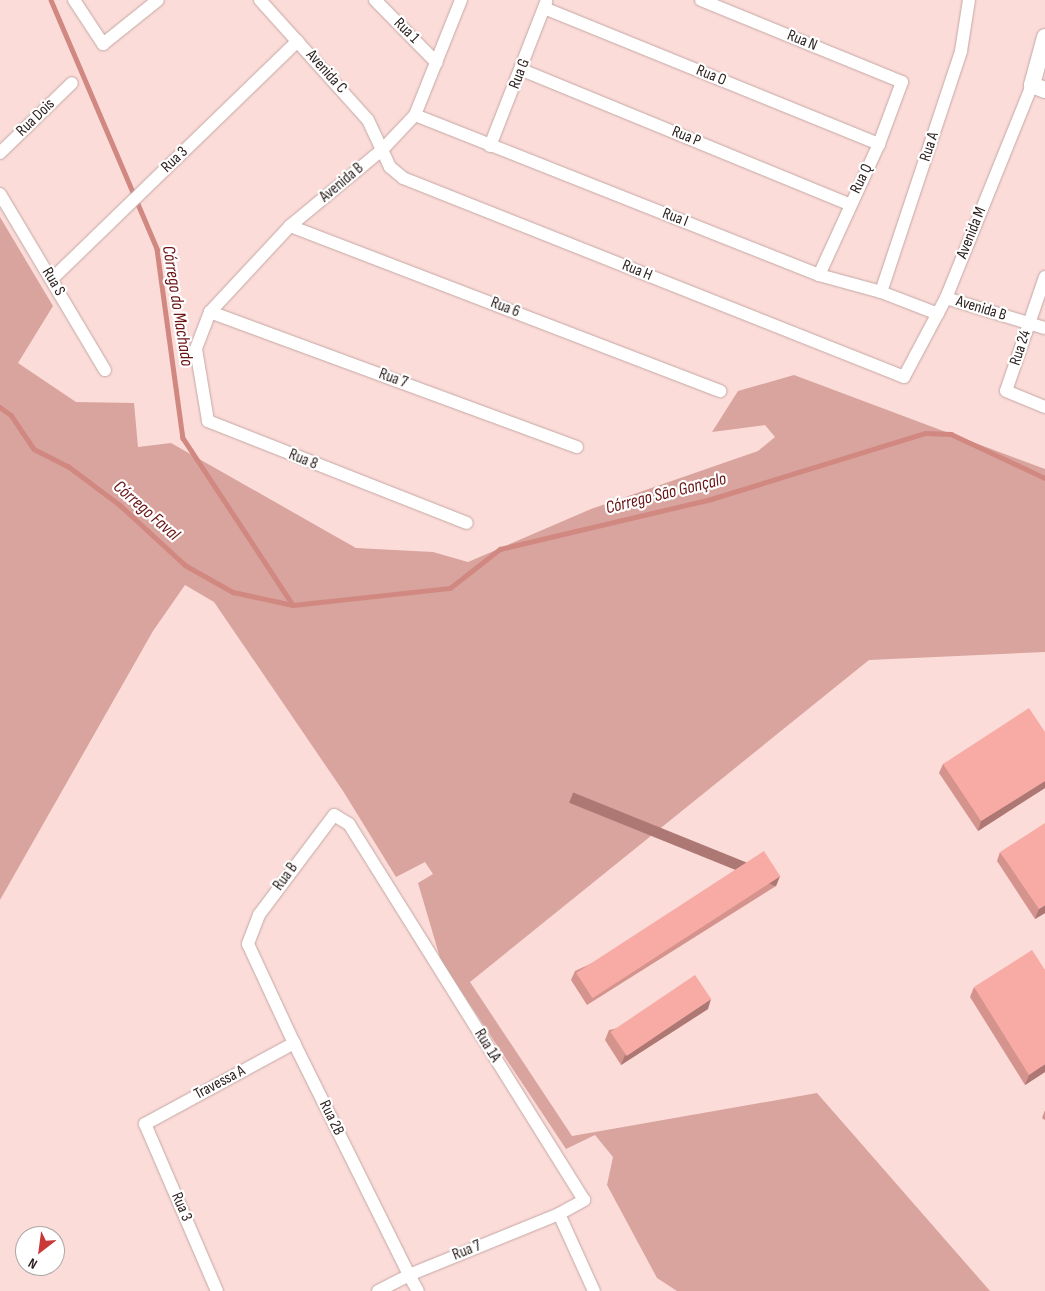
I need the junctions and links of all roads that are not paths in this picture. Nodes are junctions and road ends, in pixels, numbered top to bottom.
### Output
1 (74, 0) edge
2 (158, 0) edge
3 (260, 0) edge
4 (375, 0) edge
5 (461, 0) edge
6 (701, 0) edge
7 (969, 0) edge
8 (546, 4) edge
9 (1045, 37) edge
10 (298, 41) junction
11 (437, 63) junction
12 (522, 70) junction
13 (902, 82) joint
14 (72, 83) dead end
15 (1039, 87) edge
16 (415, 114) junction
17 (878, 144) junction
18 (490, 146) junction
19 (383, 149) junction
20 (0, 153) edge
21 (0, 194) edge
22 (849, 204) junction
23 (290, 226) junction
24 (819, 275) junction
25 (1045, 277) edge
26 (52, 279) junction
27 (882, 292) junction
28 (946, 298) junction
29 (210, 312) junction
30 (938, 314) junction
31 (1029, 324) junction
32 (1045, 328) edge
33 (196, 349) joint
34 (105, 370) dead end
35 (904, 377) joint
36 (720, 391) dead end
37 (1045, 406) edge
38 (577, 448) dead end
39 (467, 522) dead end
40 (334, 815) joint
41 (248, 944) joint
42 (294, 1043) junction
43 (145, 1124) joint
44 (584, 1200) joint
45 (559, 1214) junction
46 (409, 1275) junction
47 (217, 1291) edge
48 (378, 1291) edge
49 (418, 1291) edge
50 (594, 1291) edge

1 - 2 street
3 - 10 street, Avenida C
4 - 11 street, Rua 1
5 - 11 street, Avenida B
6 - 13 street, Rua N
7 - 27 street, Rua A
8 - 12 street, Rua G
8 - 17 street, Rua O
9 - 15 street
10 - 19 street, Avenida C
10 - 26 street, Rua 3
11 - 16 street, Avenida B
12 - 18 street, Rua G
12 - 22 street, Rua P
13 - 17 street, Rua Q
14 - 20 street, Rua Dois
15 - 28 street, Avenida M
16 - 18 street, Rua I
16 - 19 street, Avenida B
17 - 22 street, Rua Q
18 - 24 street, Rua I
19 - 23 street, Avenida B
19 - 35 street, Rua H
21 - 26 street, Rua S
22 - 24 street, Rua Q
23 - 29 street, Avenida B
23 - 36 street, Rua 6
24 - 27 street, Rua I
25 - 31 street, Rua 24
26 - 34 street, Rua S
27 - 30 street, Rua I
28 - 30 street, Avenida M
28 - 31 street, Avenida B
29 - 33 street, Avenida B
29 - 38 street, Rua 7
30 - 35 street, Avenida M
31 - 32 street, Avenida B
31 - 37 street, Rua 24
33 - 39 street, Rua 8
40 - 41 street, Rua B
40 - 44 street, Rua 1A
41 - 42 street, Rua 2B
42 - 43 street, Travessa A
42 - 46 street, Rua 2B
43 - 47 street, Rua 3
44 - 45 street, Rua 7
45 - 46 street, Rua 7
45 - 50 street
46 - 48 street, Rua 7
46 - 49 street, Rua 2B

